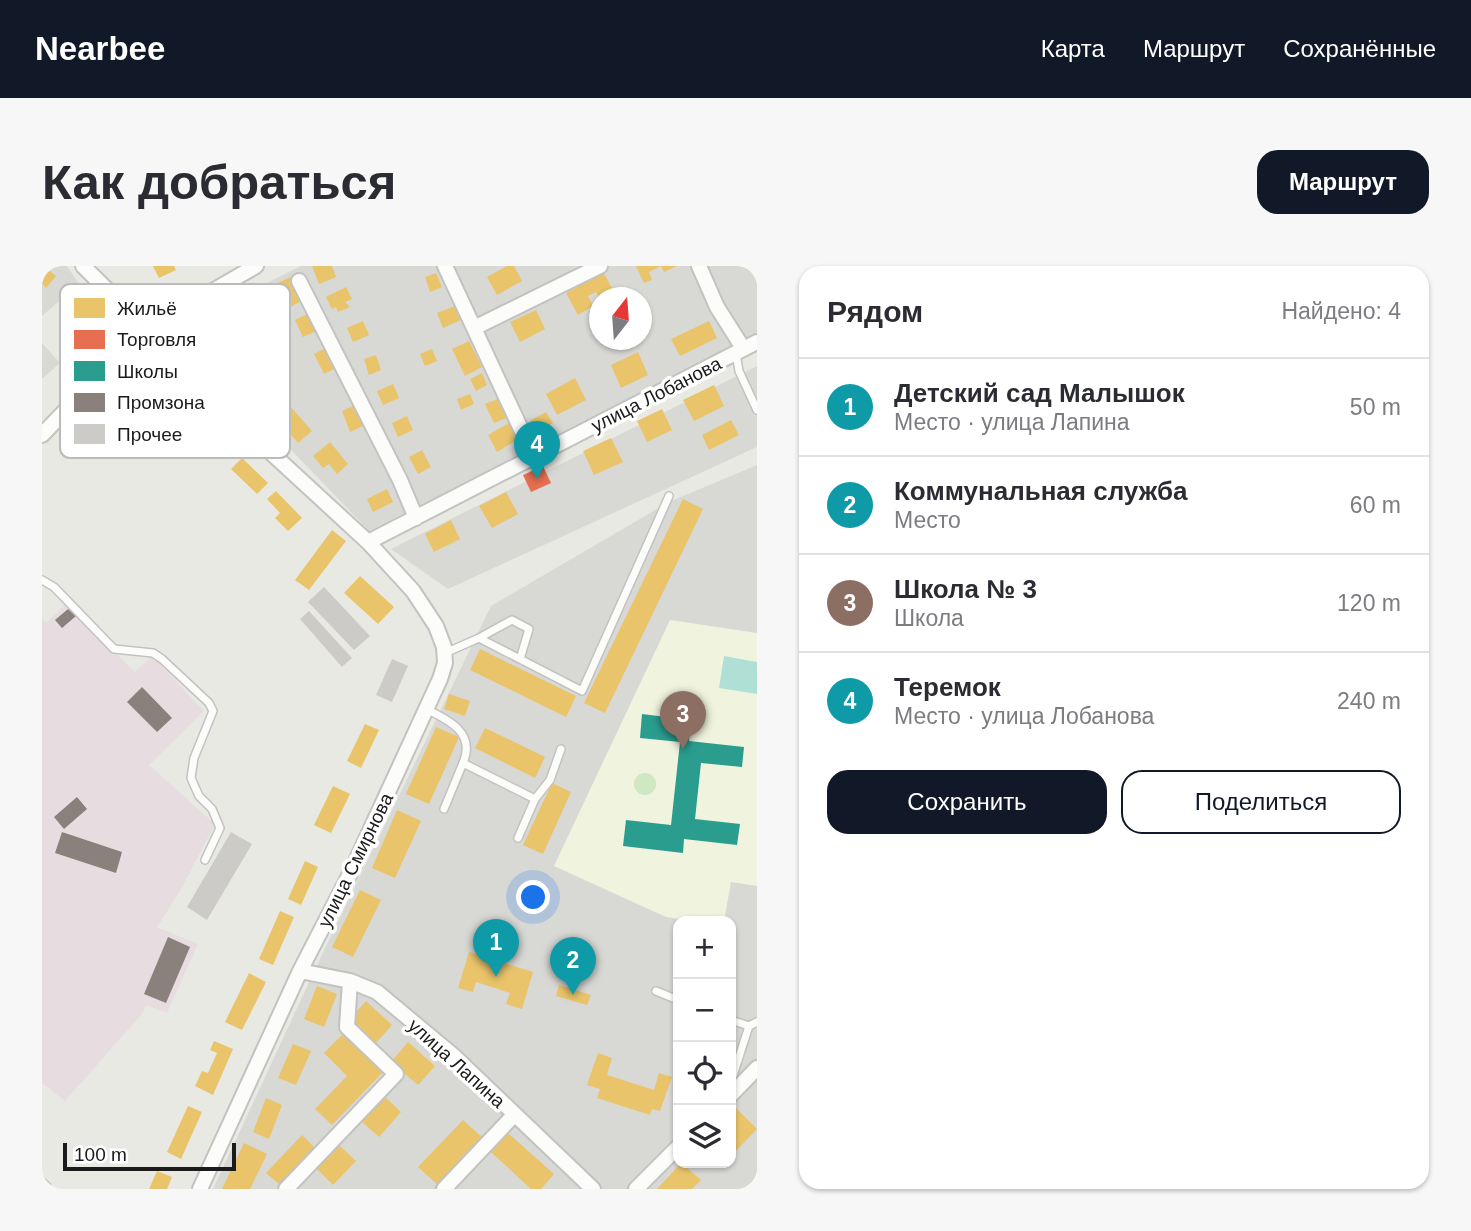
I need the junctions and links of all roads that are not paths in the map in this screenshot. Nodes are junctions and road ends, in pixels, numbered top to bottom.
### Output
1 (83, 266) edge
2 (256, 266) edge
3 (445, 266) edge
4 (600, 266) edge
5 (699, 266) edge
6 (299, 281) dead end
7 (102, 284) edge
8 (224, 284) edge
9 (474, 328) junction
10 (757, 342) edge
11 (740, 350) junction
12 (757, 410) edge
13 (60, 416) edge
14 (42, 435) edge
15 (534, 457) junction
16 (277, 458) edge
17 (669, 496) dead end
18 (416, 518) junction
19 (368, 542) junction
20 (42, 580) edge
21 (479, 638) junction
22 (445, 653) junction
23 (520, 659) junction
24 (426, 709) junction
25 (561, 749) dead end
26 (463, 763) junction
27 (535, 799) junction
28 (444, 809) dead end
29 (518, 838) dead end
30 (205, 860) dead end
31 (300, 971) junction
32 (350, 981) junction
33 (656, 991) dead end
34 (673, 998) edge
35 (736, 1022) edge
36 (757, 1022) edge
37 (749, 1026) junction
38 (736, 1066) edge
39 (757, 1068) edge
40 (736, 1090) edge
41 (514, 1115) junction
42 (673, 1152) edge
43 (200, 1189) edge
44 (286, 1189) edge
45 (444, 1189) edge
46 (593, 1189) edge
47 (636, 1189) edge

1 - 7 street
2 - 8 street
3 - 9 street
4 - 9 street
5 - 11 street
6 - 18 street
9 - 15 street
10 - 11 street, улица Лобанова
11 - 12 lane
11 - 15 street, улица Лобанова
13 - 14 street
15 - 18 street, улица Лобанова
16 - 19 street
17 - 23 lane
18 - 19 street, улица Лобанова
19 - 22 street
20 - 30 lane
21 - 22 lane
21 - 23 lane
21 - 23 lane
22 - 24 street, улица Смирнова
24 - 26 lane
24 - 31 street, улица Смирнова
25 - 27 lane
26 - 27 lane
26 - 28 lane
27 - 29 lane
31 - 32 street, улица Лапина
31 - 43 street, улица Смирнова
32 - 41 street, улица Лапина
32 - 44 street
33 - 34 lane
35 - 37 lane
36 - 37 lane
37 - 38 lane
39 - 40 street
41 - 45 street
41 - 46 street, улица Лапина
42 - 47 street

